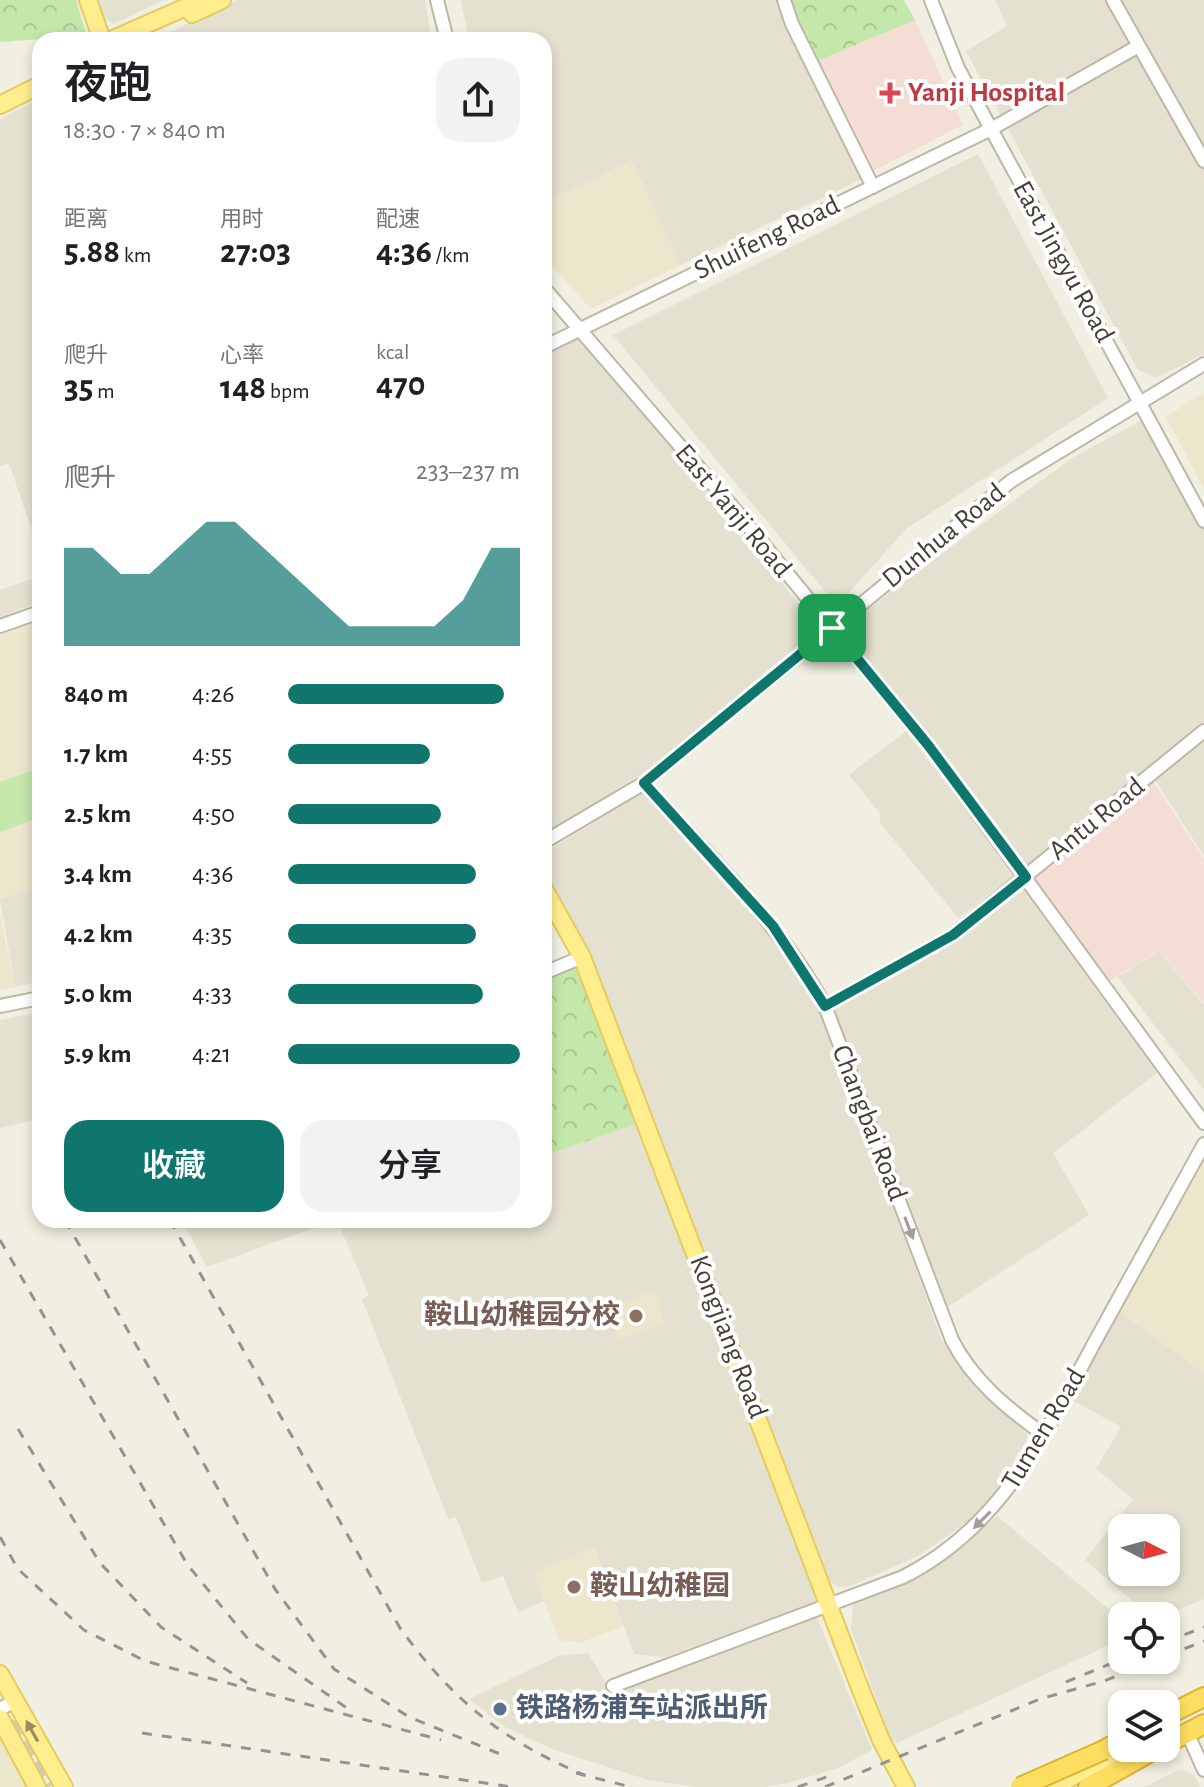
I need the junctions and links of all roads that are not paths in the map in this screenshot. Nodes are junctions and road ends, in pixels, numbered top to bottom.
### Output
1 (88, 0) edge
2 (202, 0) edge
3 (222, 0) edge
4 (437, 0) edge
5 (784, 0) edge
6 (931, 0) edge
7 (1113, 0) edge
8 (99, 32) edge
9 (129, 32) edge
10 (153, 32) edge
11 (445, 32) edge
12 (1137, 47) junction
13 (32, 80) edge
14 (32, 89) edge
15 (0, 95) edge
16 (0, 105) edge
17 (991, 129) junction
18 (1204, 161) edge
19 (873, 187) junction
20 (552, 298) edge
21 (578, 330) junction
22 (552, 343) edge
23 (1204, 364) edge
24 (1139, 402) junction
25 (1204, 521) edge
26 (32, 615) edge
27 (0, 626) edge
28 (832, 628) junction
29 (1204, 731) edge
30 (644, 783) junction
31 (552, 837) edge
32 (1026, 877) junction
33 (552, 903) edge
34 (582, 957) junction
35 (552, 970) edge
36 (32, 1000) edge
37 (0, 1006) edge
38 (825, 1006) junction
39 (1204, 1123) edge
40 (1204, 1144) edge
41 (1044, 1435) junction
42 (830, 1606) junction
43 (0, 1674) edge
44 (613, 1686) dead end
45 (1204, 1689) edge
46 (1204, 1697) edge
47 (1180, 1702) edge
48 (7, 1705) edge
49 (1204, 1705) edge
50 (1180, 1709) edge
51 (1204, 1716) edge
52 (0, 1718) edge
53 (1180, 1718) edge
54 (1204, 1724) edge
55 (1180, 1729) edge
56 (1197, 1735) edge
57 (1180, 1737) edge
58 (1108, 1740) edge
59 (1108, 1748) edge
60 (1104, 1750) junction
61 (1108, 1757) edge
62 (1121, 1762) edge
63 (1133, 1762) edge
64 (1204, 1770) edge
65 (37, 1787) edge
66 (64, 1787) edge
67 (906, 1787) edge
68 (1020, 1787) edge
69 (1030, 1787) edge
70 (1043, 1787) edge
71 (1054, 1787) edge
72 (1080, 1787) edge
73 (1088, 1787) edge
74 (1101, 1787) edge

1 - 8 main road
2 - 9 main road
3 - 10 main road
4 - 11 street
5 - 19 street
6 - 17 street, East Jingyu Road
7 - 12 street
12 - 17 street, Shuifeng Road
12 - 18 street
13 - 15 main road
14 - 16 main road
17 - 19 street, Shuifeng Road
17 - 24 street, East Jingyu Road
19 - 21 street, Shuifeng Road
20 - 21 street, East Yanji Road
21 - 22 street, Shuifeng Road
21 - 28 street, East Yanji Road
23 - 24 street, Dunhua Road
24 - 25 street, East Jingyu Road
24 - 28 street, Dunhua Road
26 - 27 street
28 - 30 street, Dunhua Road
28 - 32 street, East Yanji Road
29 - 32 street, Antu Road
30 - 31 street, Dunhua Road
30 - 38 street, Changbai Road
32 - 38 street, Antu Road
32 - 39 street, East Yanji Road
33 - 34 main road, Kongjiang Road
34 - 35 street
34 - 42 main road, Kongjiang Road
36 - 37 street
38 -> 41 street, Changbai Road
40 - 41 street, Tumen Road
41 -> 42 street, Tumen Road
42 - 44 street, Tumen Road
42 - 67 main road, Kongjiang Road
43 - 48 main road
45 - 47 main road
46 - 50 highway
66 -> 48 main road
49 - 53 main road
51 - 55 main road
52 - 65 main road
54 - 57 highway
56 - 64 street
56 - 74 main road
58 - 69 main road
59 - 60 highway
60 - 68 highway, bridge
60 - 70 highway, bridge
61 - 71 main road
62 - 72 main road
63 - 73 highway

